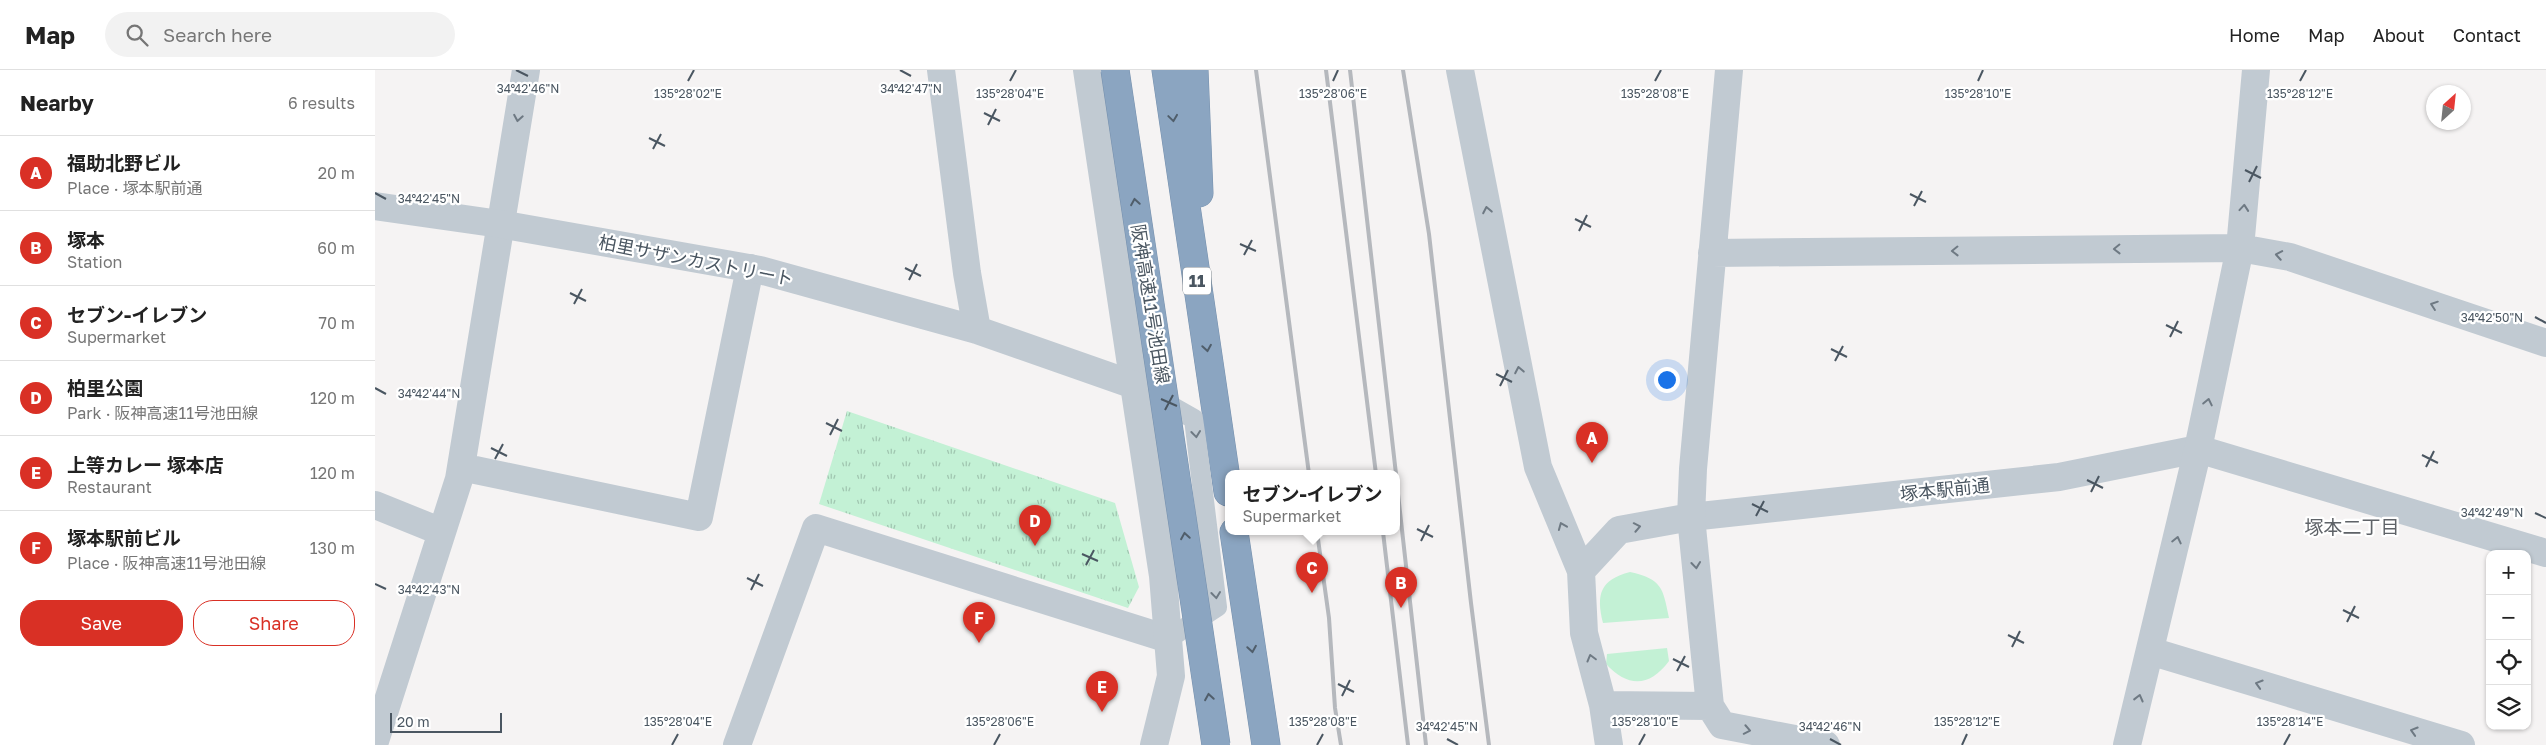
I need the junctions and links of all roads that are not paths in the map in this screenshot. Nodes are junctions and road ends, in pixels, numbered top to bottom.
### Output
1 (526, 70) edge
2 (941, 70) edge
3 (1087, 70) edge
4 (1115, 70) edge
5 (1166, 70) edge
6 (1194, 70) edge
7 (1460, 70) edge
8 (1729, 70) edge
9 (2256, 70) edge
10 (375, 206) edge
11 (500, 224) junction
12 (2241, 248) junction
13 (1712, 253) junction
14 (750, 268) junction
15 (1202, 316) junction
16 (977, 330) junction
17 (2546, 343) edge
18 (1134, 385) junction
19 (2198, 449) junction
20 (461, 467) junction
21 (1225, 472) edge
22 (375, 505) edge
23 (1691, 516) junction
24 (442, 532) junction
25 (1234, 535) edge
26 (2546, 553) edge
27 (1581, 570) junction
28 (1169, 639) junction
29 (2150, 651) junction
30 (1603, 705) junction
31 (1710, 706) junction
32 (375, 741) edge
33 (737, 745) edge
34 (1154, 745) edge
35 (1216, 745) edge
36 (1266, 745) edge
37 (1609, 745) edge
38 (1826, 745) edge
39 (2127, 745) edge
40 (2461, 745) edge

1 -> 11 street
2 - 16 street
3 - 18 street
35 -> 4 highway, 阪神高速11号池田線, bridge
5 -> 15 highway, 11
6 - 15 highway
27 -> 7 street
8 - 13 street
12 -> 9 street
10 - 11 street, 柏里サザンカストリート
11 - 14 street, 柏里サザンカストリート
11 - 20 street
12 -> 13 street
17 -> 12 street
19 -> 12 street
13 - 23 street
14 - 16 street, 柏里サザンカストリート
14 - 20 street
15 -> 21 highway, 11
16 - 18 street, 柏里サザンカストリート
18 - 28 street
18 -> 28 lane
19 - 23 street, 塚本駅前通
19 - 26 street
29 -> 19 street
20 - 24 street
22 - 24 street
27 -> 23 street, 塚本駅前通
23 -> 31 street
24 - 32 street
25 -> 36 highway
30 -> 27 street
28 - 33 street
28 - 34 street
39 -> 29 street
40 -> 29 street
30 - 31 street
30 - 37 street
31 -> 38 street

